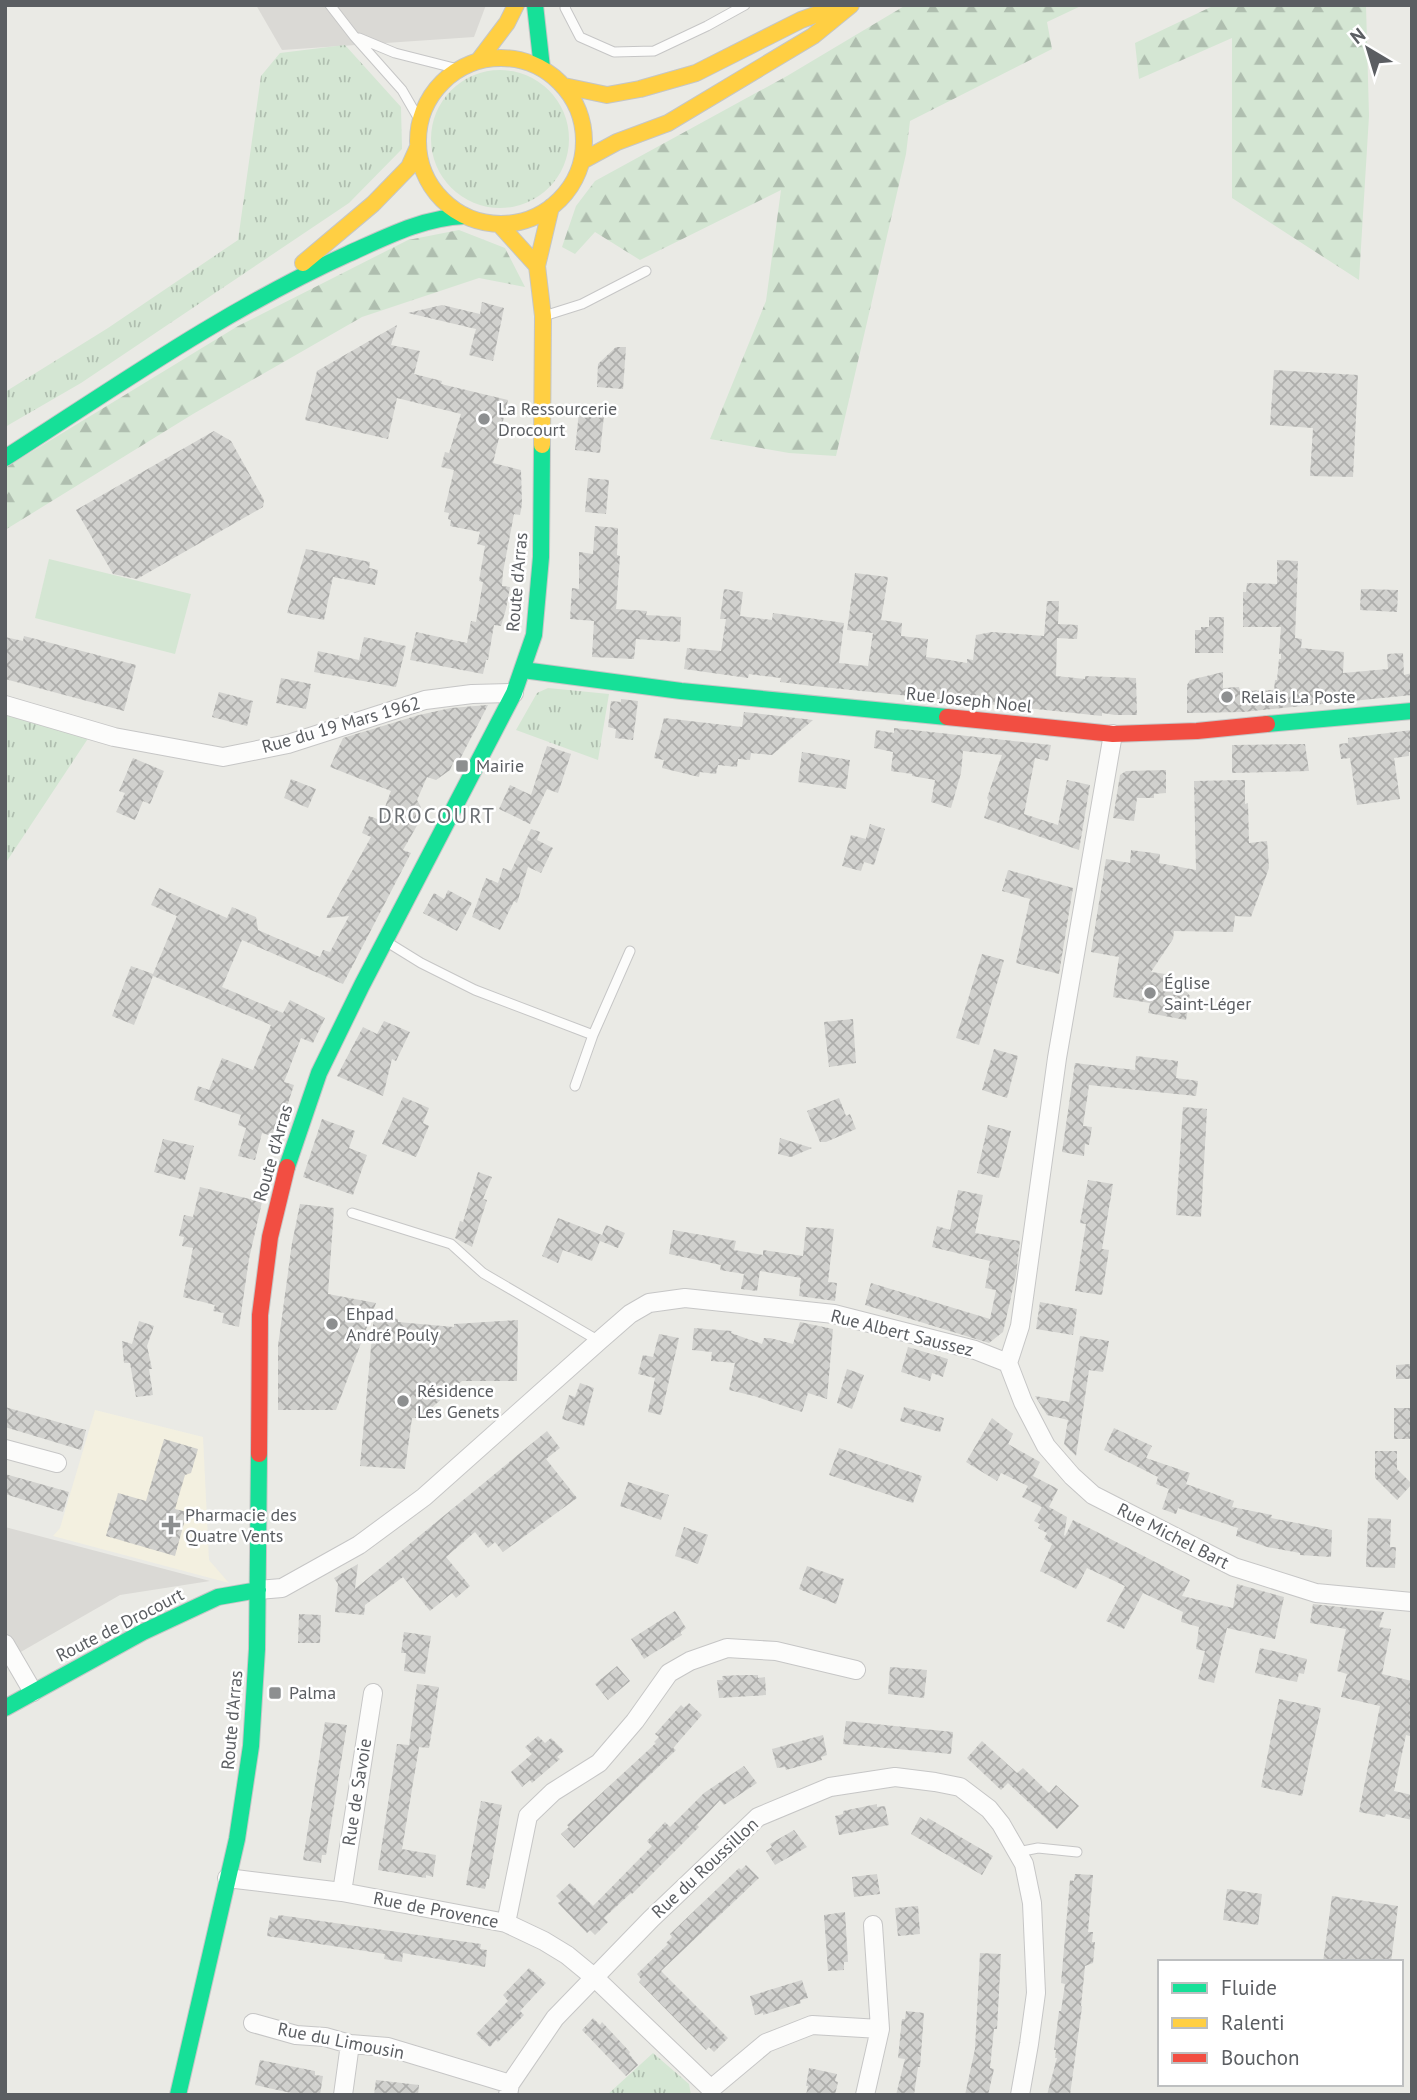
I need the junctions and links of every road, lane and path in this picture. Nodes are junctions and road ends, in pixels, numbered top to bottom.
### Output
1 (330, 5) edge
2 (516, 5) edge
3 (534, 5) edge
4 (566, 5) edge
5 (745, 5) edge
6 (841, 5) edge
7 (851, 5) edge
8 (354, 36) junction
9 (479, 60) junction
10 (542, 68) junction
11 (458, 69) junction
12 (564, 86) junction
13 (420, 121) junction
14 (418, 147) junction
15 (582, 160) junction
16 (551, 207) junction
17 (464, 216) junction
18 (499, 224) junction
19 (537, 267) junction
20 (646, 271) dead end
21 (246, 306) junction
22 (543, 316) junction
23 (5, 458) edge
24 (523, 670) junction
25 (514, 693) junction
26 (5, 705) edge
27 (1412, 711) edge
28 (1113, 734) junction
29 (385, 941) junction
30 (630, 951) dead end
31 (593, 1035) junction
32 (575, 1086) dead end
33 (352, 1213) dead end
34 (598, 1341) junction
35 (1008, 1363) junction
36 (5, 1449) edge
37 (57, 1462) dead end
38 (258, 1590) junction
39 (1412, 1602) edge
40 (5, 1644) edge
41 (856, 1670) dead end
42 (33, 1692) junction
43 (373, 1693) dead end
44 (5, 1708) edge
45 (1018, 1852) junction
46 (1077, 1852) dead end
47 (227, 1878) junction
48 (342, 1892) junction
49 (506, 1923) junction
50 (873, 1925) dead end
51 (595, 1978) junction
52 (253, 2023) dead end
53 (880, 2029) junction
54 (350, 2044) junction
55 (509, 2089) edge
56 (710, 2092) edge
57 (177, 2095) edge
58 (343, 2095) edge
59 (865, 2095) edge
60 (1020, 2095) edge

1 - 8 lane
2 - 9 main road
3 - 10 main road
4 - 5 lane
6 - 12 main road
7 - 15 main road
8 - 11 lane
8 - 13 lane
9 - 10 main road
9 - 11 main road
10 - 12 main road
11 - 13 main road
12 - 15 main road
13 - 14 main road
14 - 17 main road
14 - 21 main road
15 - 16 main road
16 - 18 main road
16 - 19 main road, Route d'Arras
17 - 18 main road
17 - 21 main road
18 - 19 main road
19 - 22 main road, Route d'Arras
20 - 22 lane
21 - 23 main road
22 - 24 main road, Route d'Arras
24 - 25 main road, Route d'Arras
24 - 28 main road, Rue Joseph Noel
25 - 26 street, Rue du 19 Mars 1962
25 - 29 main road, Route d'Arras
27 - 28 main road, Rue Joseph Noel
28 - 35 street
29 - 31 lane
29 - 38 main road, Route d'Arras
30 - 31 lane
31 - 32 lane
33 - 34 lane
34 - 35 street, Rue Albert Saussez
34 - 38 street, Rue Albert Saussez
35 - 39 street, Rue Michel Bart
36 - 37 street
38 - 42 main road, Route de Drocourt
38 - 47 main road, Route d'Arras
40 - 42 street
41 - 49 street
42 - 44 main road, Route de Drocourt
43 - 48 street, Rue de Savoie
45 - 46 lane
45 - 51 street, Rue du Roussillon
45 - 60 street, Rue du Roussillon
47 - 48 street, Rue de Provence
47 - 57 main road, Route d'Arras
48 - 49 street, Rue de Provence
49 - 51 street, Rue de Provence
50 - 53 street
51 - 55 street, Rue du Roussillon
51 - 56 street, Rue de Provence
52 - 54 street, Rue du Limousin
53 - 56 street
53 - 59 street
54 - 55 street, Rue du Limousin
54 - 58 street

